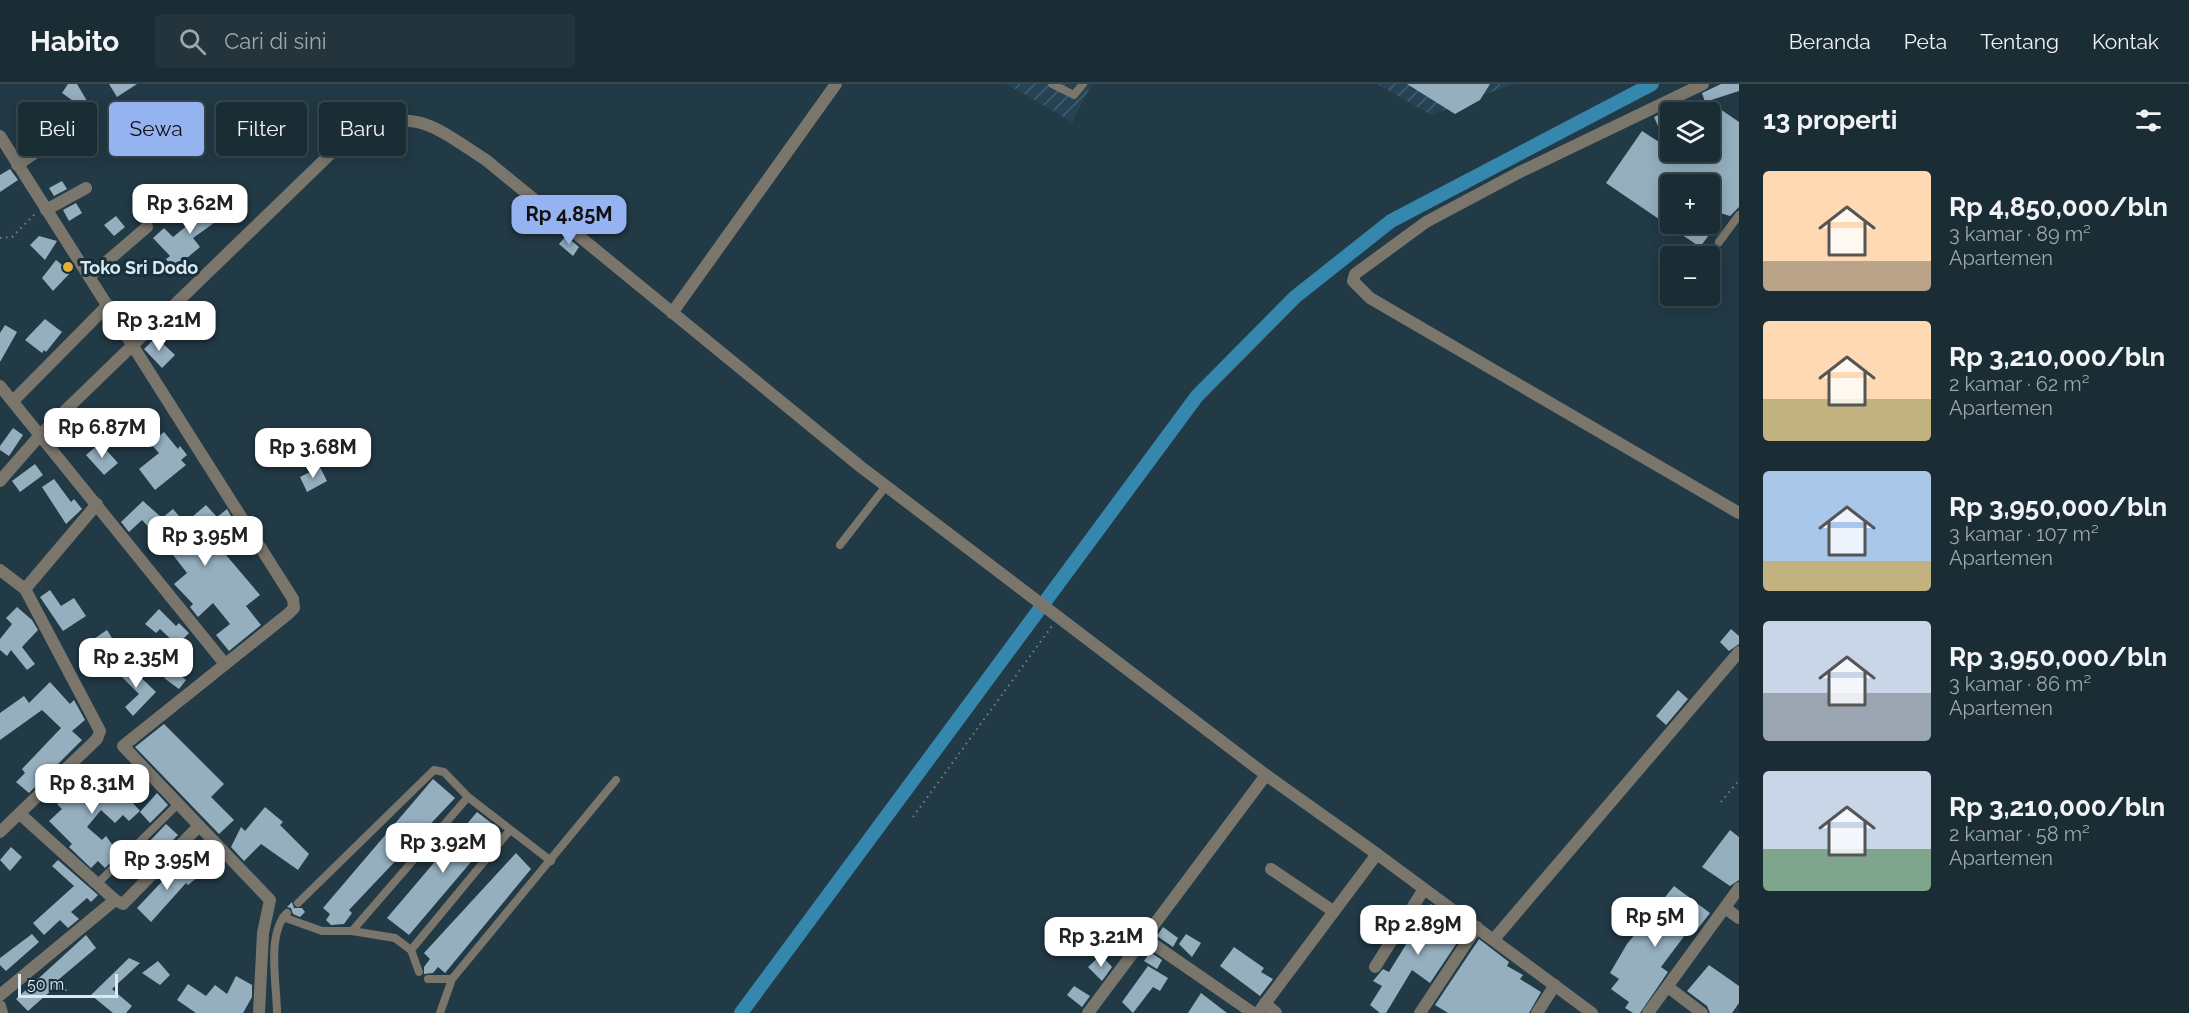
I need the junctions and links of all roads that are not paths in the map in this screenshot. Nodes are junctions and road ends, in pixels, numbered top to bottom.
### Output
1 (836, 84) edge
2 (1052, 84) edge
3 (1083, 84) edge
4 (1703, 84) edge
5 (0, 136) edge
6 (30, 156) edge
7 (17, 165) junction
8 (86, 188) dead end
9 (46, 210) junction
10 (1739, 215) edge
11 (147, 227) dead end
12 (1719, 242) dead end
13 (90, 276) junction
14 (108, 305) junction
15 (672, 313) junction
16 (133, 344) junction
17 (0, 386) edge
18 (14, 400) junction
19 (41, 434) junction
20 (0, 481) edge
21 (886, 486) junction
22 (97, 504) junction
23 (1739, 513) edge
24 (840, 545) dead end
25 (0, 570) edge
26 (25, 589) junction
27 (1739, 652) edge
28 (225, 664) junction
29 (1266, 775) junction
30 (616, 780) dead end
31 (468, 797) junction
32 (178, 804) junction
33 (20, 814) junction
34 (198, 827) junction
35 (510, 830) junction
36 (0, 832) edge
37 (1377, 854) junction
38 (551, 861) junction
39 (1271, 869) dead end
40 (97, 884) junction
41 (1739, 888) edge
42 (1424, 889) junction
43 (115, 900) junction
44 (298, 903) dead end
45 (1725, 908) junction
46 (1333, 911) junction
47 (1739, 918) edge
48 (1477, 927) junction
49 (352, 931) junction
50 (1143, 937) junction
51 (1494, 939) junction
52 (411, 950) junction
53 (1375, 967) dead end
54 (419, 972) dead end
55 (428, 979) dead end
56 (452, 980) junction
57 (1555, 985) junction
58 (1668, 987) junction
59 (0, 995) edge
60 (0, 1006) edge
61 (1262, 1008) edge
62 (2, 1013) edge
63 (259, 1013) edge
64 (277, 1013) edge
65 (440, 1013) edge
66 (1088, 1013) edge
67 (1253, 1013) edge
68 (1276, 1013) edge
69 (1420, 1013) edge
70 (1537, 1013) edge
71 (1592, 1013) edge
72 (1648, 1013) edge
73 (1702, 1013) edge

1 - 15 street
2 - 3 lane
4 - 23 street
5 - 7 street
6 - 7 street
7 - 9 street
8 - 9 street
9 - 13 street
10 - 12 lane
11 - 13 street
13 - 14 street
14 - 16 street
14 - 18 street
15 - 16 street
15 - 21 street
16 - 19 street
16 - 28 street
17 - 18 street
18 - 19 street
19 - 20 street
19 - 22 street
21 - 24 lane
21 - 29 street
22 - 26 street
22 - 28 street
25 - 26 street
26 - 33 street
27 - 51 street
28 - 32 street
29 - 37 street
29 - 50 street
30 - 38 lane
31 - 35 lane
31 - 44 lane
31 - 49 lane
32 - 34 street
32 - 40 lane
33 - 36 street
33 - 40 street
34 - 43 street
34 - 63 street
35 - 38 lane
35 - 52 lane
37 - 42 street
37 - 46 street
38 - 56 lane
39 - 46 street
40 - 43 street
41 - 45 street
42 - 48 street
42 - 53 street
43 - 59 street
45 - 47 street
45 - 58 street
46 - 61 street
48 - 51 street
48 - 69 street
49 - 52 lane
49 - 64 lane
50 - 66 street
50 - 67 street
51 - 57 street
52 - 54 lane
55 - 56 lane
56 - 65 lane
57 - 70 street
57 - 71 street
58 - 72 street
58 - 73 street
60 - 62 street
61 - 68 street

